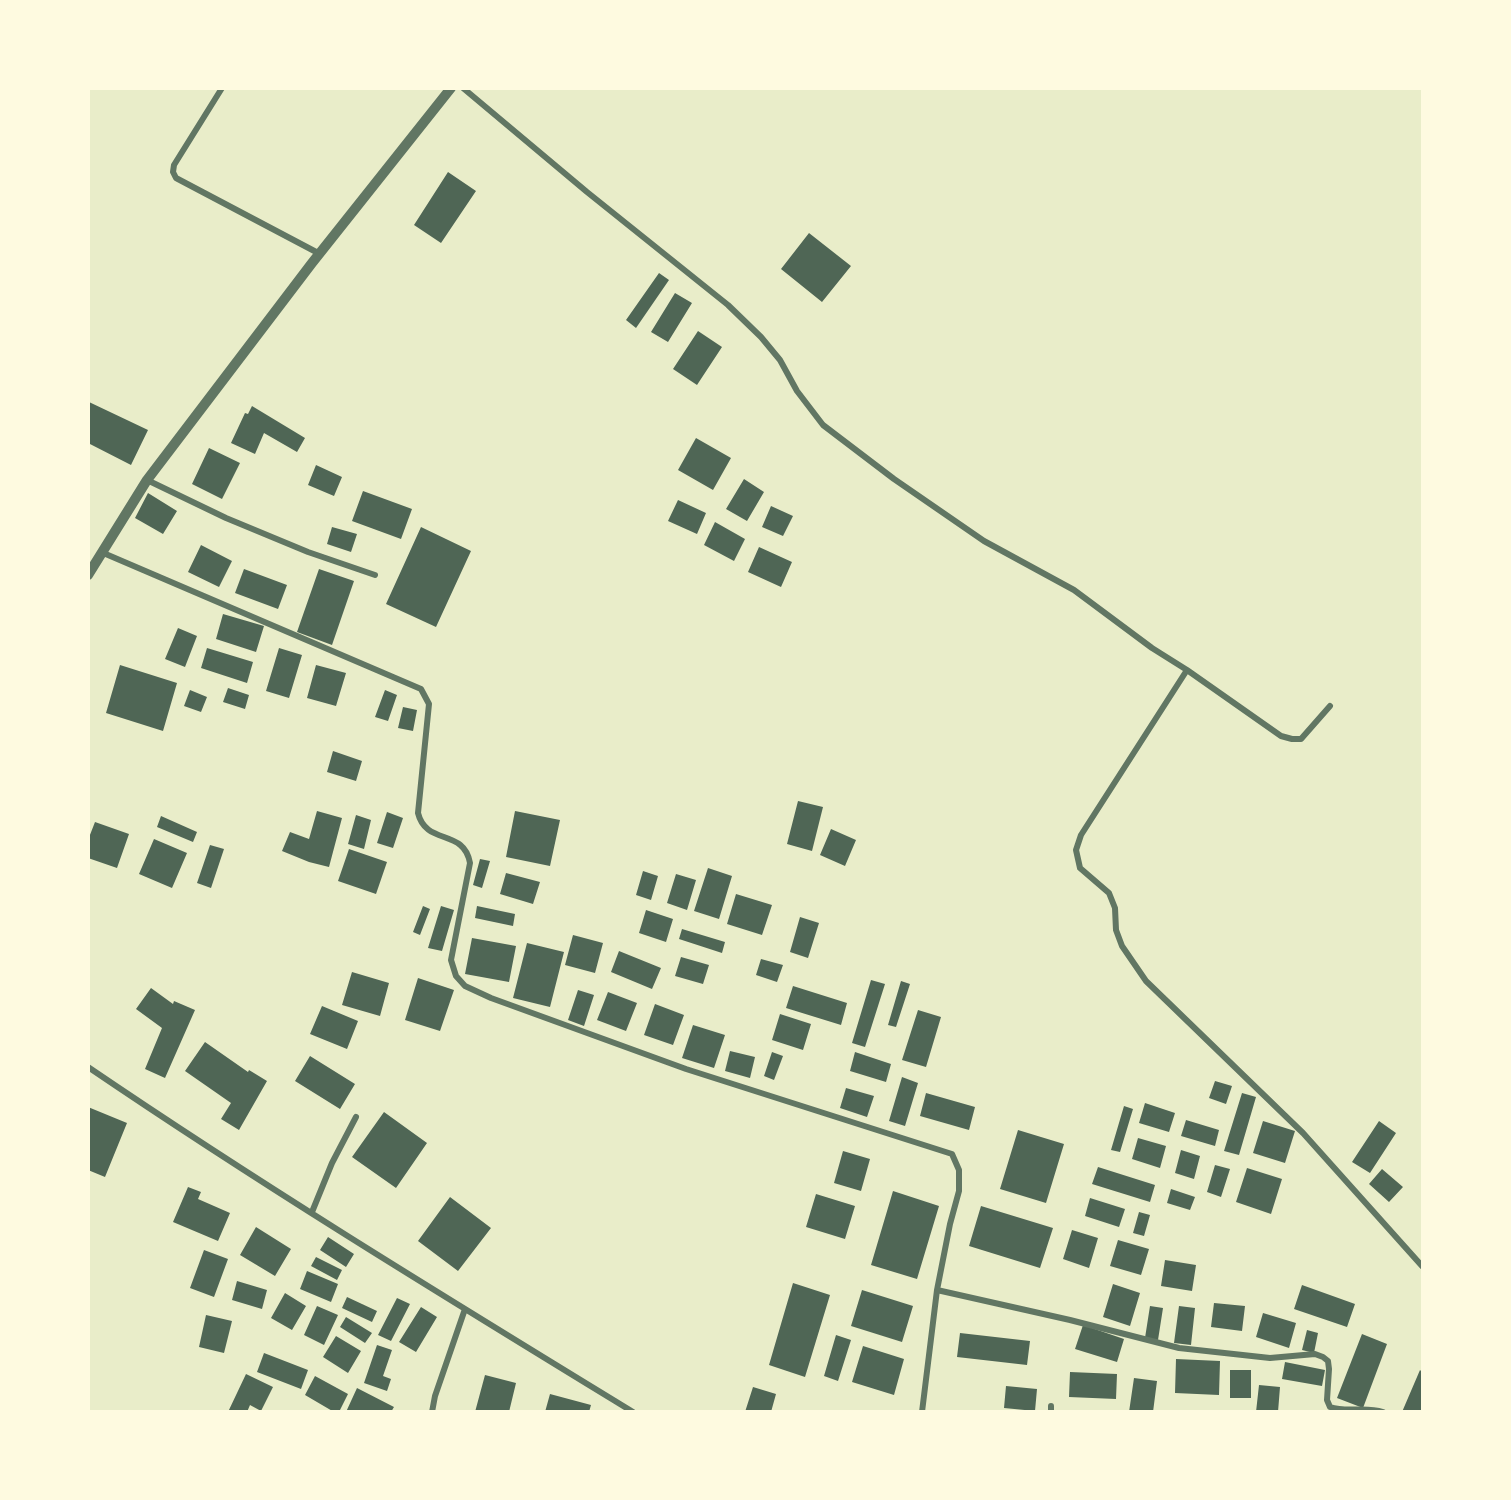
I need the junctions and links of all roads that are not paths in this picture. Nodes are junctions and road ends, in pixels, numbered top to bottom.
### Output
1 (222, 88) edge
2 (451, 88) edge
3 (464, 88) edge
4 (320, 254) junction
5 (147, 480) junction
6 (101, 552) junction
7 (88, 575) edge
8 (375, 575) dead end
9 (1187, 670) junction
10 (1330, 706) dead end
11 (88, 1067) edge
12 (356, 1116) dead end
13 (312, 1212) junction
14 (1422, 1266) edge
15 (937, 1290) junction
16 (465, 1309) junction
17 (1370, 1410) edge
18 (432, 1412) edge
19 (633, 1412) edge
20 (922, 1412) edge
21 (1383, 1412) edge

1 - 4 street
2 - 4 street
3 - 9 street
4 - 5 street
5 - 6 street
5 - 8 street
6 - 7 street
6 - 15 street
9 - 10 street
9 - 14 street
11 - 13 street
12 - 13 street
13 - 16 street
15 - 17 street
15 - 20 street
16 - 18 street
16 - 19 street
17 - 21 street

